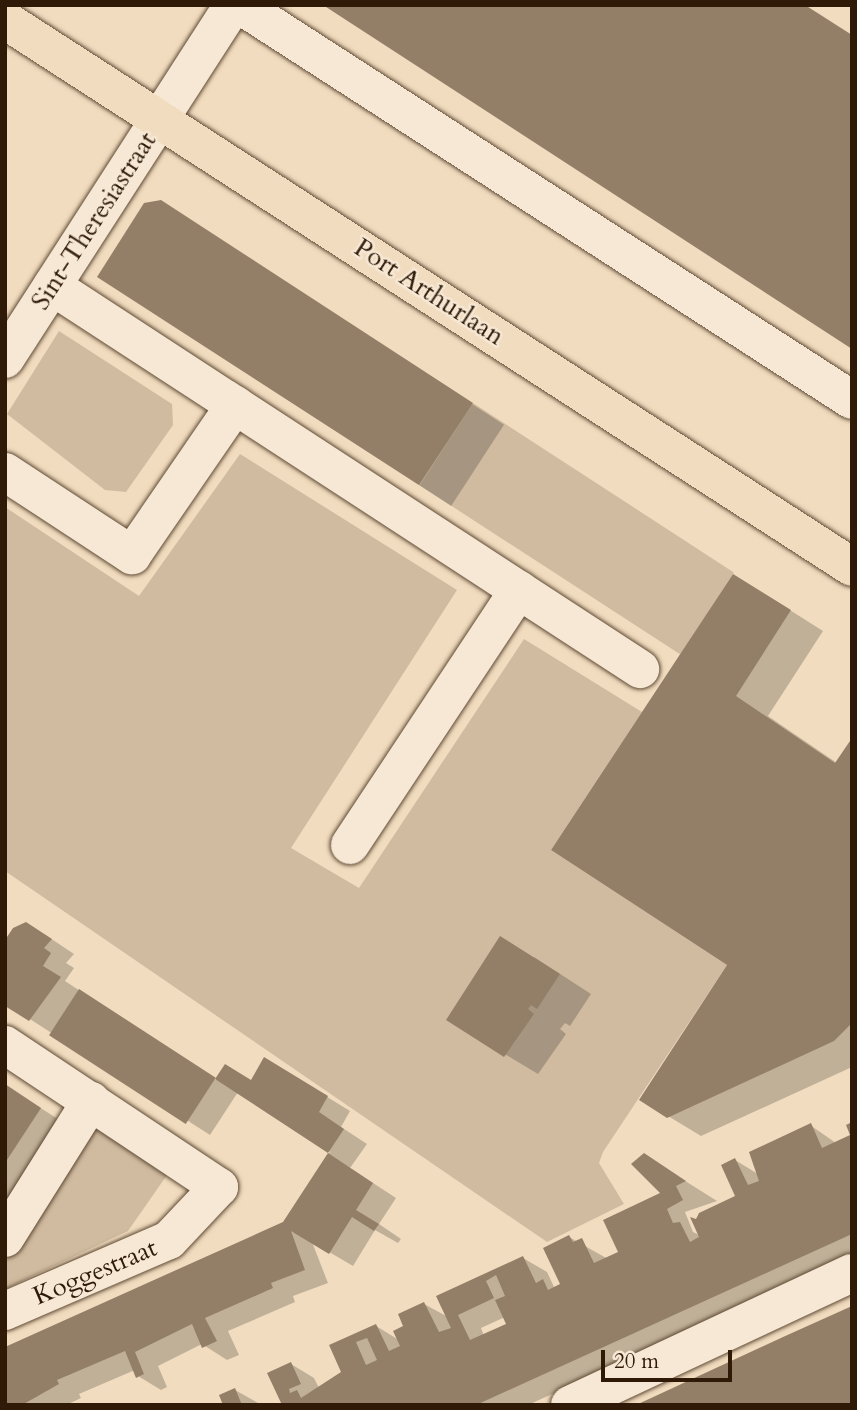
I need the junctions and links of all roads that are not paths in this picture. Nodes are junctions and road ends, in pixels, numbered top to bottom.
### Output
1 (233, 5) edge
2 (240, 5) edge
3 (5, 20) edge
4 (159, 118) junction
5 (52, 286) junction
6 (5, 359) edge
7 (852, 400) edge
8 (235, 405) junction
9 (5, 472) edge
10 (852, 567) edge
11 (519, 590) junction
12 (640, 669) dead end
13 (350, 845) dead end
14 (5, 1045) edge
15 (91, 1101) junction
16 (5, 1238) edge
17 (852, 1273) edge
18 (5, 1311) edge
19 (570, 1405) edge

1 - 4 street, Sint-Theresiastraat
2 - 7 street
3 - 4 main road, Port Arthurlaan
4 - 5 street, Sint-Theresiastraat
4 - 10 main road, Port Arthurlaan
5 - 6 street, Sint-Theresiastraat
5 - 8 street
8 - 9 street
8 - 11 street
11 - 12 street
11 - 13 street
14 - 15 street, Koggestraat
15 - 16 street
15 - 18 street, Koggestraat
17 - 19 street

